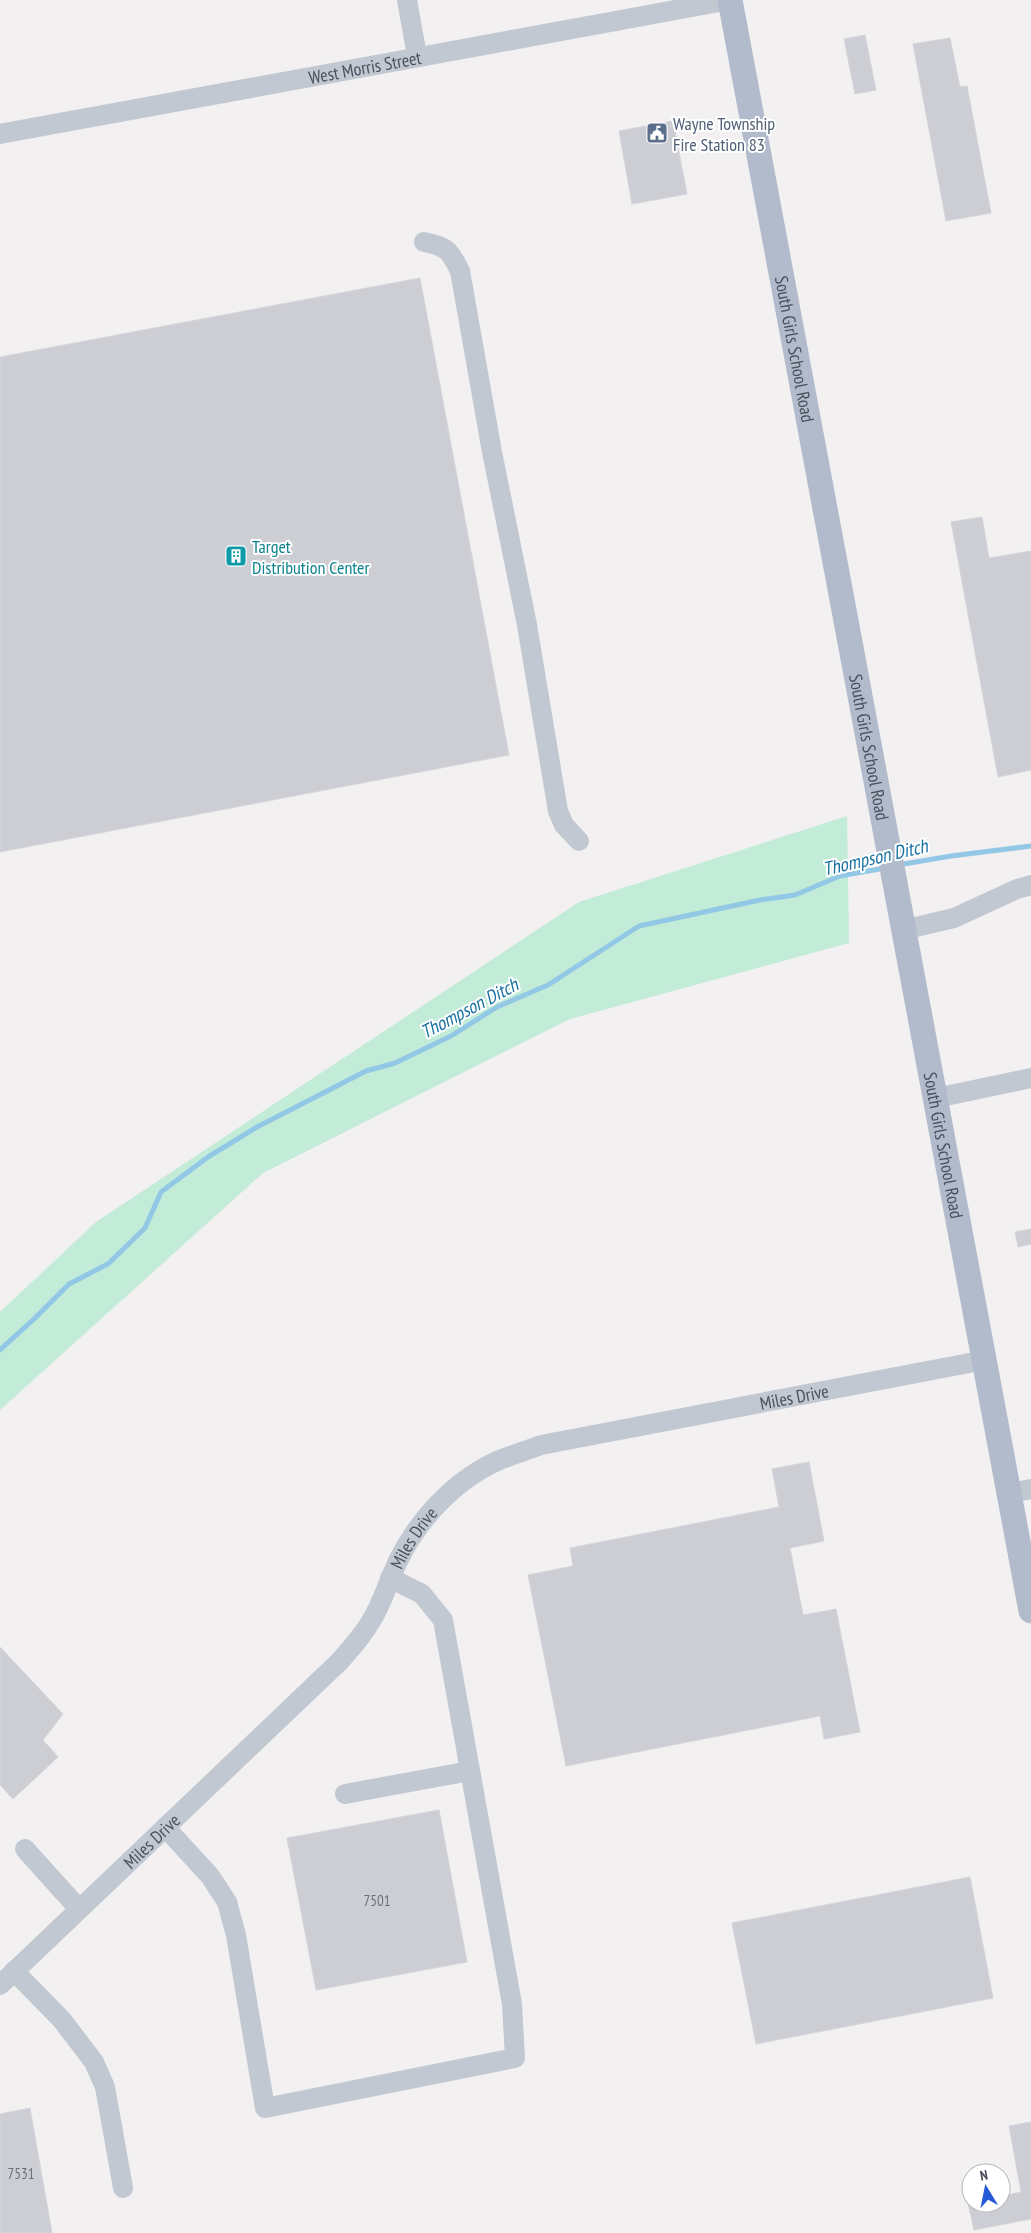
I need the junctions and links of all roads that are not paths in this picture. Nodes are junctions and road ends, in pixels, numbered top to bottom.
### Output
1 (406, 0) edge
2 (730, 0) edge
3 (417, 56) junction
4 (0, 134) edge
5 (424, 242) dead end
6 (580, 841) dead end
7 (1031, 885) edge
8 (903, 930) junction
9 (1031, 1078) edge
10 (936, 1098) junction
11 (984, 1360) junction
12 (1020, 1491) edge
13 (390, 1578) junction
14 (1031, 1611) edge
15 (470, 1771) junction
16 (345, 1794) dead end
17 (165, 1827) junction
18 (25, 1849) dead end
19 (79, 1909) junction
20 (7, 1978) edge
21 (123, 2188) dead end

1 - 3 street
2 - 3 street, West Morris Street
2 - 8 main road, South Girls School Road
3 - 4 street, West Morris Street
5 - 6 street
7 - 8 street
8 - 10 main road, South Girls School Road
9 - 10 street
10 - 11 main road, South Girls School Road
11 - 12 main road, South Girls School Road
11 - 13 street, Miles Drive
12 - 14 main road, South Girls School Road
13 - 15 street
13 - 17 street, Miles Drive
15 - 16 street
15 - 17 street
17 - 19 street, Miles Drive
18 - 19 street
19 - 20 street, Miles Drive
20 - 21 street

